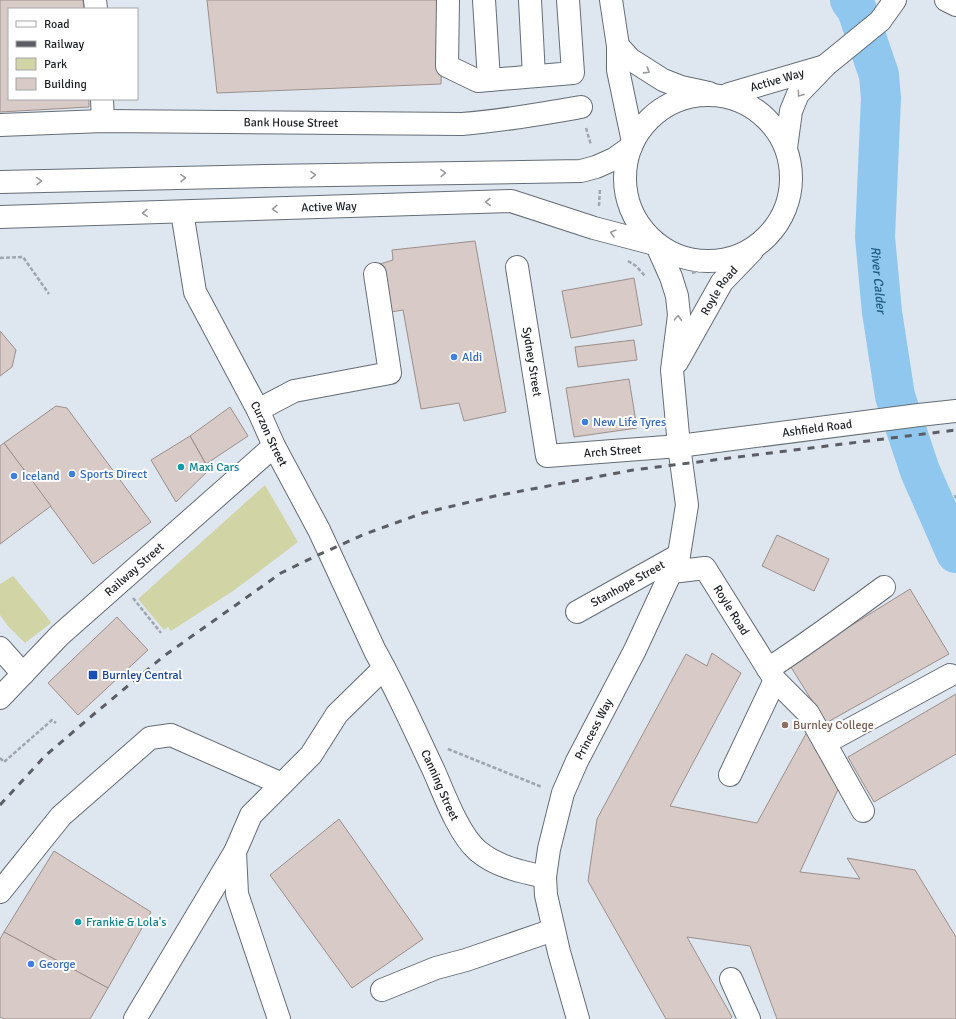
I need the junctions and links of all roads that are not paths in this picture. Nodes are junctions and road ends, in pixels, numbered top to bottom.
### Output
1 (448, 0) edge
2 (484, 0) edge
3 (530, 0) edge
4 (568, 0) edge
5 (611, 0) edge
6 (895, 0) edge
7 (946, 0) edge
8 (956, 6) edge
9 (618, 46) junction
10 (826, 66) junction
11 (534, 76) junction
12 (489, 80) junction
13 (719, 94) junction
14 (102, 100) edge
15 (581, 107) dead end
16 (103, 121) junction
17 (0, 125) edge
18 (632, 144) junction
19 (786, 148) junction
20 (0, 182) edge
21 (182, 212) junction
22 (0, 217) edge
23 (764, 239) junction
24 (655, 245) junction
25 (517, 267) dead end
26 (375, 274) dead end
27 (672, 370) junction
28 (258, 410) junction
29 (956, 411) edge
30 (274, 446) junction
31 (679, 446) junction
32 (547, 456) joint
33 (676, 563) junction
34 (884, 587) dead end
35 (577, 612) dead end
36 (0, 648) edge
37 (380, 659) junction
38 (23, 674) junction
39 (772, 674) junction
40 (950, 675) dead end
41 (0, 698) edge
42 (825, 743) junction
43 (730, 775) dead end
44 (282, 784) junction
45 (863, 811) dead end
46 (235, 852) junction
47 (546, 877) junction
48 (0, 892) edge
49 (553, 930) junction
50 (731, 979) dead end
51 (382, 990) dead end
52 (135, 1019) edge
53 (279, 1019) edge
54 (578, 1019) edge
55 (749, 1019) edge

1 - 12 main road
2 - 12 main road
3 - 11 main road
4 - 11 main road
5 - 9 main road
6 - 10 main road, Active Way
7 - 8 main road
9 -> 13 main road
9 - 18 main road
10 - 13 main road, Active Way
10 -> 19 main road, Active Way
11 - 12 main road
13 - 18 main road, Active Way
13 - 19 main road
14 - 16 main road
15 - 16 main road, Bank House Street
16 - 17 main road, Bank House Street
20 -> 18 main road
18 - 24 main road
19 - 23 main road
21 -> 22 main road, Active Way
24 -> 21 main road, Active Way
21 - 28 main road, Curzon Street
23 - 24 main road, Active Way
23 - 27 main road, Royle Road
27 -> 24 main road
25 - 32 main road, Sydney Street
26 - 28 main road
27 - 31 main road
28 - 30 main road, Curzon Street
29 - 31 main road, Ashfield Road
30 - 37 main road, Curzon Street
30 - 38 main road, Railway Street
31 - 32 main road, Arch Street
31 - 33 main road, Princess Way
33 - 35 main road, Stanhope Street
33 - 39 main road, Royle Road
33 - 47 main road, Princess Way
34 - 39 main road
36 - 38 main road
37 - 44 main road
37 - 47 main road, Canning Street
38 - 41 main road, Railway Street
39 - 42 main road
39 - 43 main road
40 - 42 main road
42 - 45 main road
44 - 46 main road
44 - 48 main road
46 - 52 main road
46 - 53 main road
47 - 49 main road, Princess Way
49 - 51 main road
49 - 54 main road, Princess Way
50 - 55 main road

